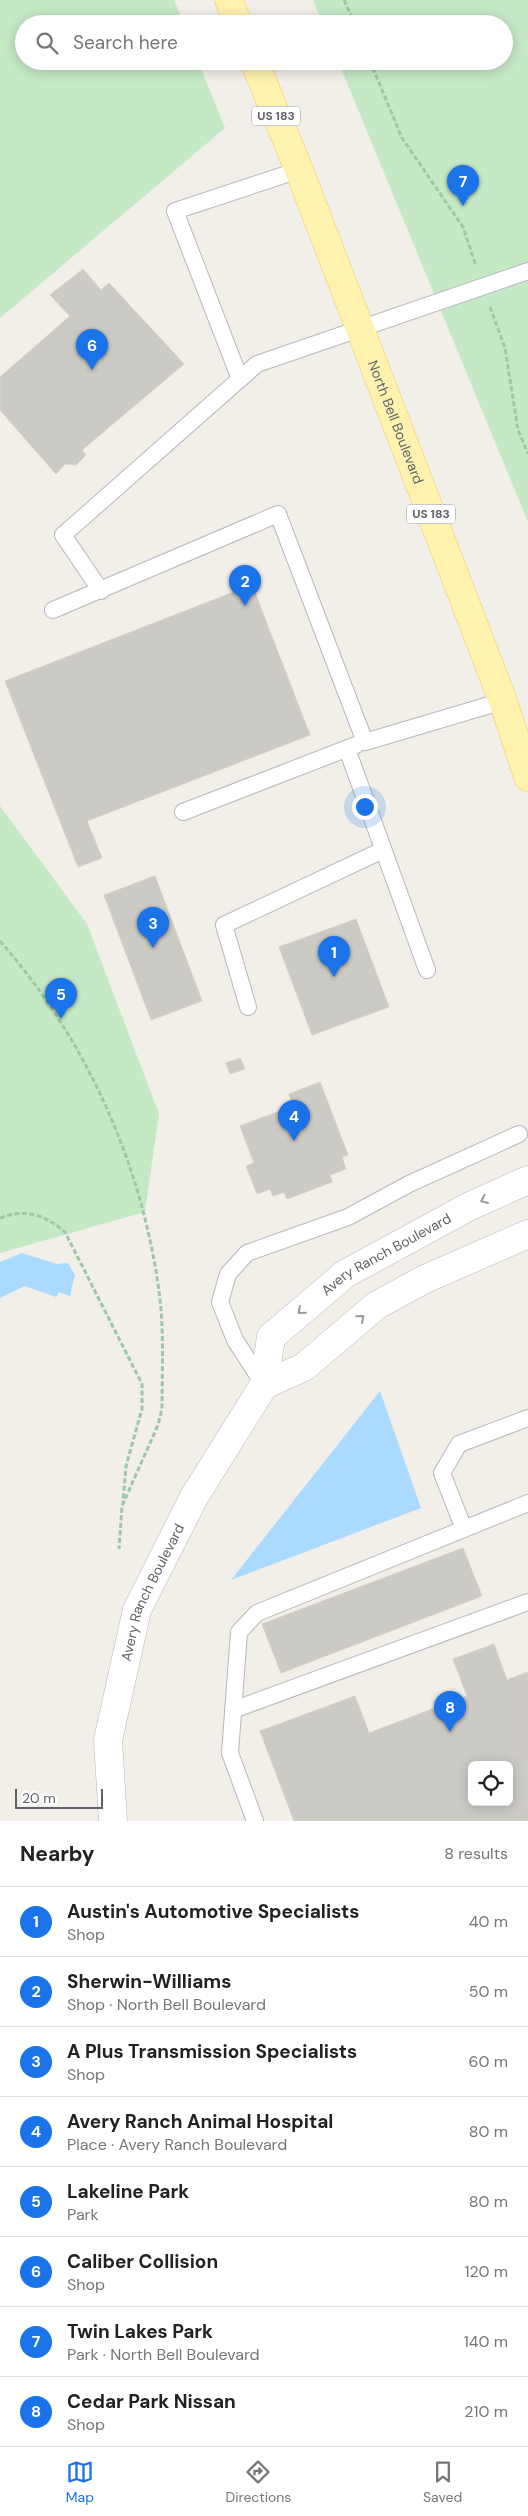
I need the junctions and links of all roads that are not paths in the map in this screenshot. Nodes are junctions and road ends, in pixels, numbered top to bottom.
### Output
1 (229, 0) edge
2 (235, 15) edge
3 (258, 70) edge
4 (298, 170) junction
5 (528, 271) edge
6 (359, 328) junction
7 (240, 379) junction
8 (101, 591) junction
9 (53, 610) dead end
10 (503, 701) junction
11 (365, 742) junction
12 (347, 749) junction
13 (528, 776) edge
14 (183, 812) dead end
15 (383, 850) junction
16 (427, 970) dead end
17 (248, 1007) dead end
18 (519, 1134) dead end
19 (528, 1180) edge
20 (528, 1234) edge
21 (264, 1385) junction
22 (528, 1418) edge
23 (528, 1503) edge
24 (464, 1529) junction
25 (528, 1602) edge
26 (233, 1710) junction
27 (113, 1821) edge
28 (255, 1821) edge

1 - 2 main road
3 - 4 main road, US 183
4 - 6 main road, North Bell Boulevard / US 183
4 - 7 lane
5 - 6 lane
6 - 7 lane
6 - 10 main road, North Bell Boulevard / US 183
7 - 8 lane
8 - 9 lane
8 - 11 lane
10 - 11 lane
10 - 13 main road, US 183
11 - 12 lane
12 - 14 lane
12 - 15 lane
15 - 16 lane
15 - 17 lane
18 - 21 lane
19 -> 21 street, Avery Ranch Boulevard
21 -> 20 street
21 - 27 street, Avery Ranch Boulevard
22 - 24 lane
23 - 24 lane
24 - 26 lane
25 - 26 lane
26 - 28 lane

